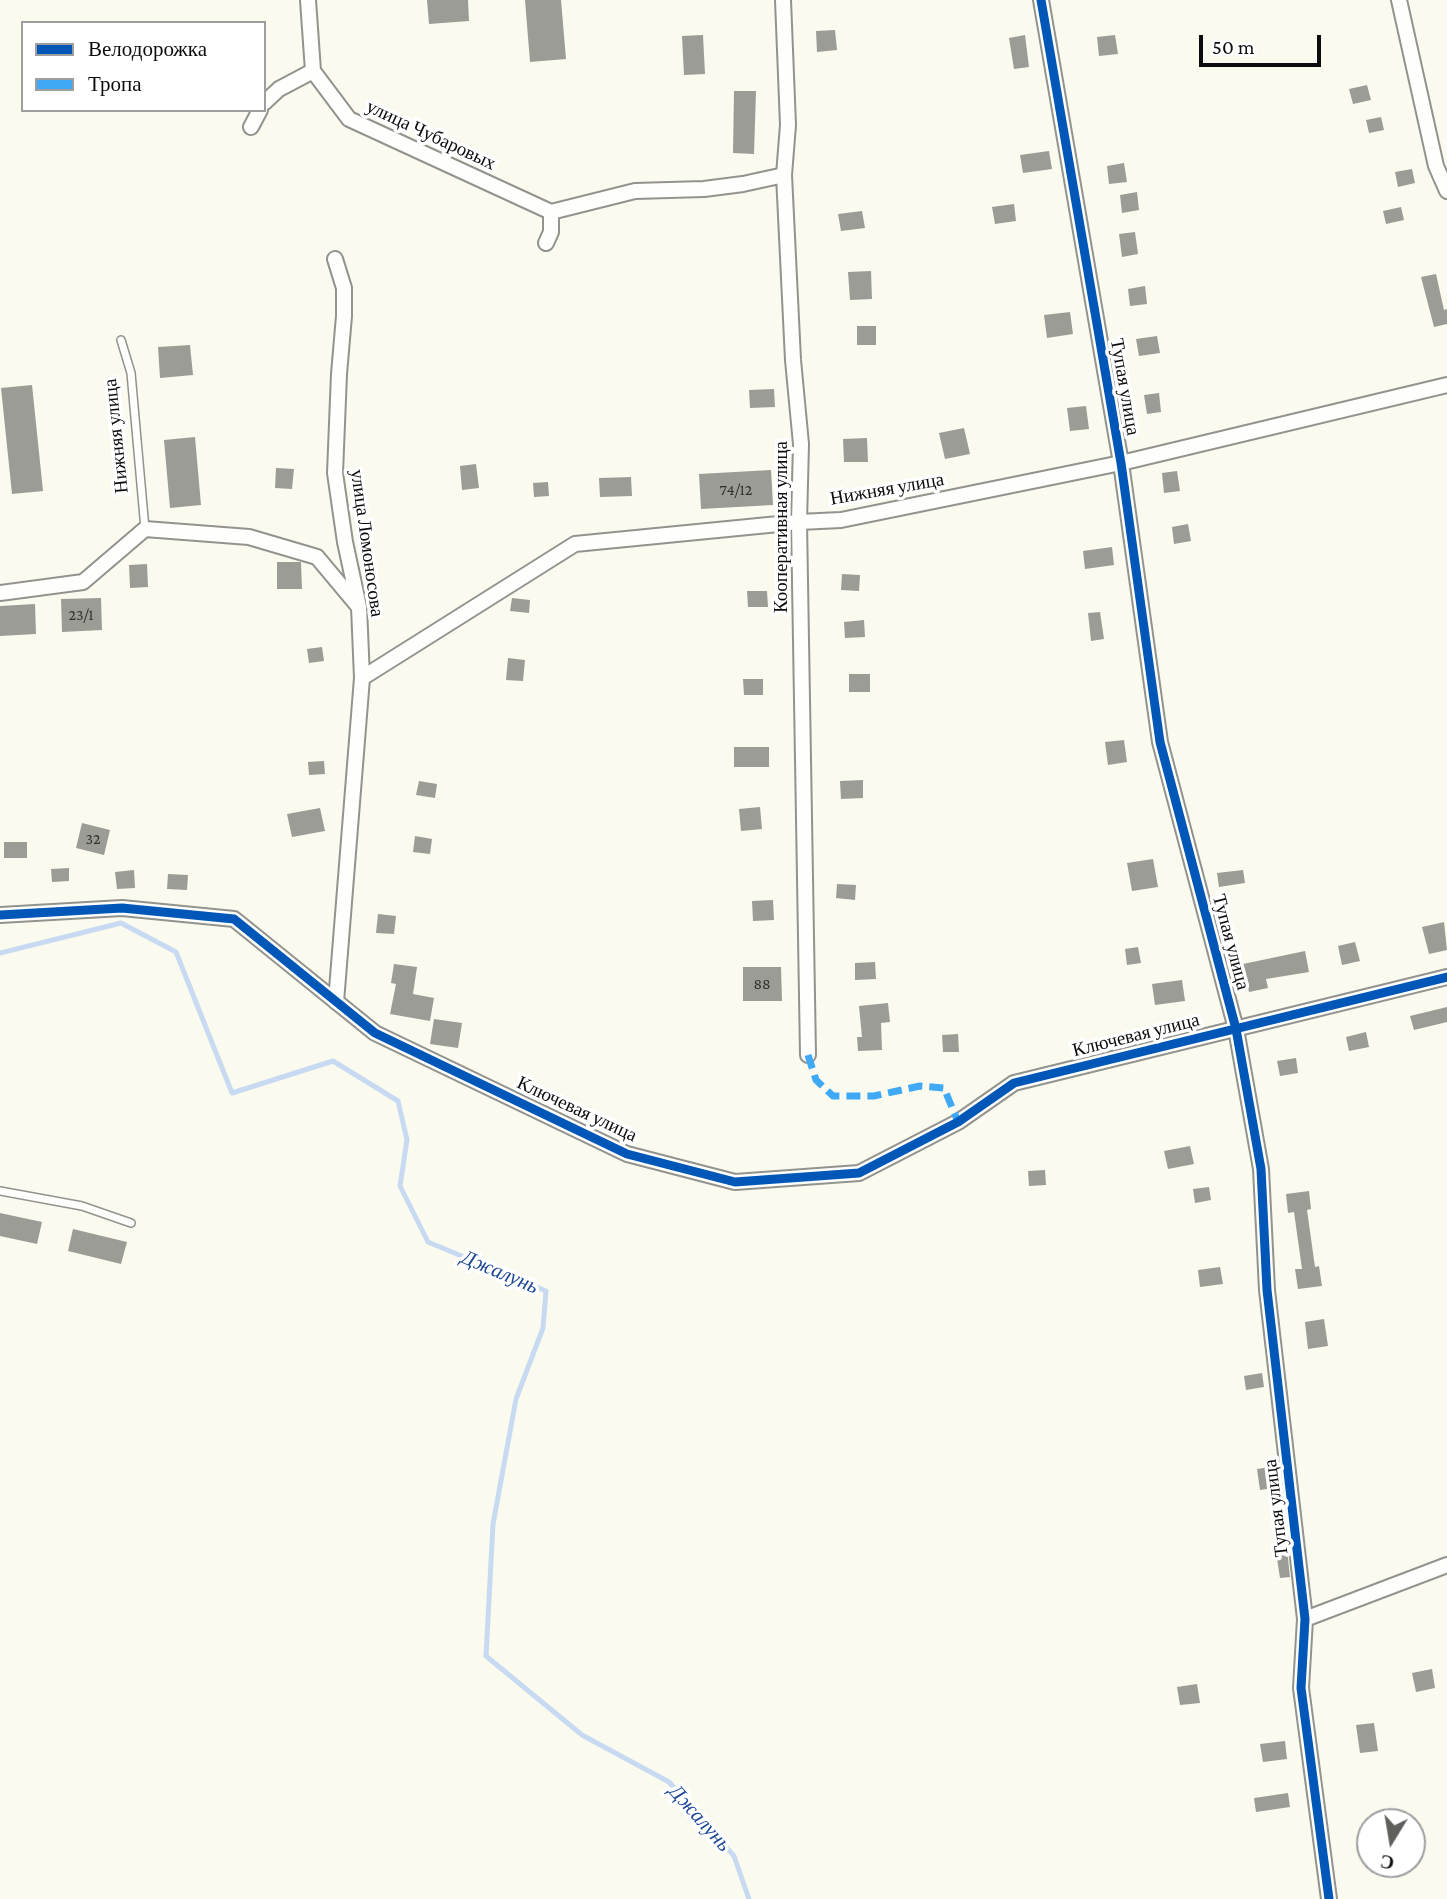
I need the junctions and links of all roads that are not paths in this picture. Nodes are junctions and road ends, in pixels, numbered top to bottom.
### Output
1 (308, 0) edge
2 (783, 0) edge
3 (1041, 0) edge
4 (1399, 0) edge
5 (313, 71) junction
6 (266, 101) edge
7 (259, 112) edge
8 (251, 127) dead end
9 (784, 174) junction
10 (1447, 191) edge
11 (551, 212) junction
12 (546, 243) dead end
13 (335, 259) dead end
14 (121, 340) dead end
15 (1447, 385) edge
16 (1121, 463) junction
17 (799, 522) junction
18 (145, 529) junction
19 (0, 593) edge
20 (359, 607) junction
21 (362, 678) junction
22 (0, 915) edge
23 (1447, 977) edge
24 (336, 1002) junction
25 (1236, 1029) junction
26 (808, 1055) dead end
27 (0, 1191) edge
28 (131, 1223) dead end
29 (1447, 1565) edge
30 (1305, 1619) junction
31 (1329, 1899) edge

1 - 5 street
2 - 9 street, Кооперативная улица
3 - 16 street, Тупая улица
4 - 10 street
5 - 6 street
5 - 11 street, улица Чубаровых
7 - 8 street
9 - 11 street
9 - 17 street, Кооперативная улица
11 - 12 street
13 - 20 street, улица Ломоносова
14 - 18 lane, Нижняя улица
15 - 16 street, Нижняя улица
16 - 17 street, Нижняя улица
16 - 25 street, Тупая улица
17 - 21 street, Нижняя улица
17 - 26 street, Кооперативная улица
18 - 19 street
18 - 20 street
20 - 21 street, улица Ломоносова
21 - 24 street, улица Ломоносова
22 - 24 street, Ключевая улица
23 - 25 street, Ключевая улица
24 - 25 street, Ключевая улица
25 - 30 street, Тупая улица
27 - 28 lane
29 - 30 street
30 - 31 street, Тупая улица

